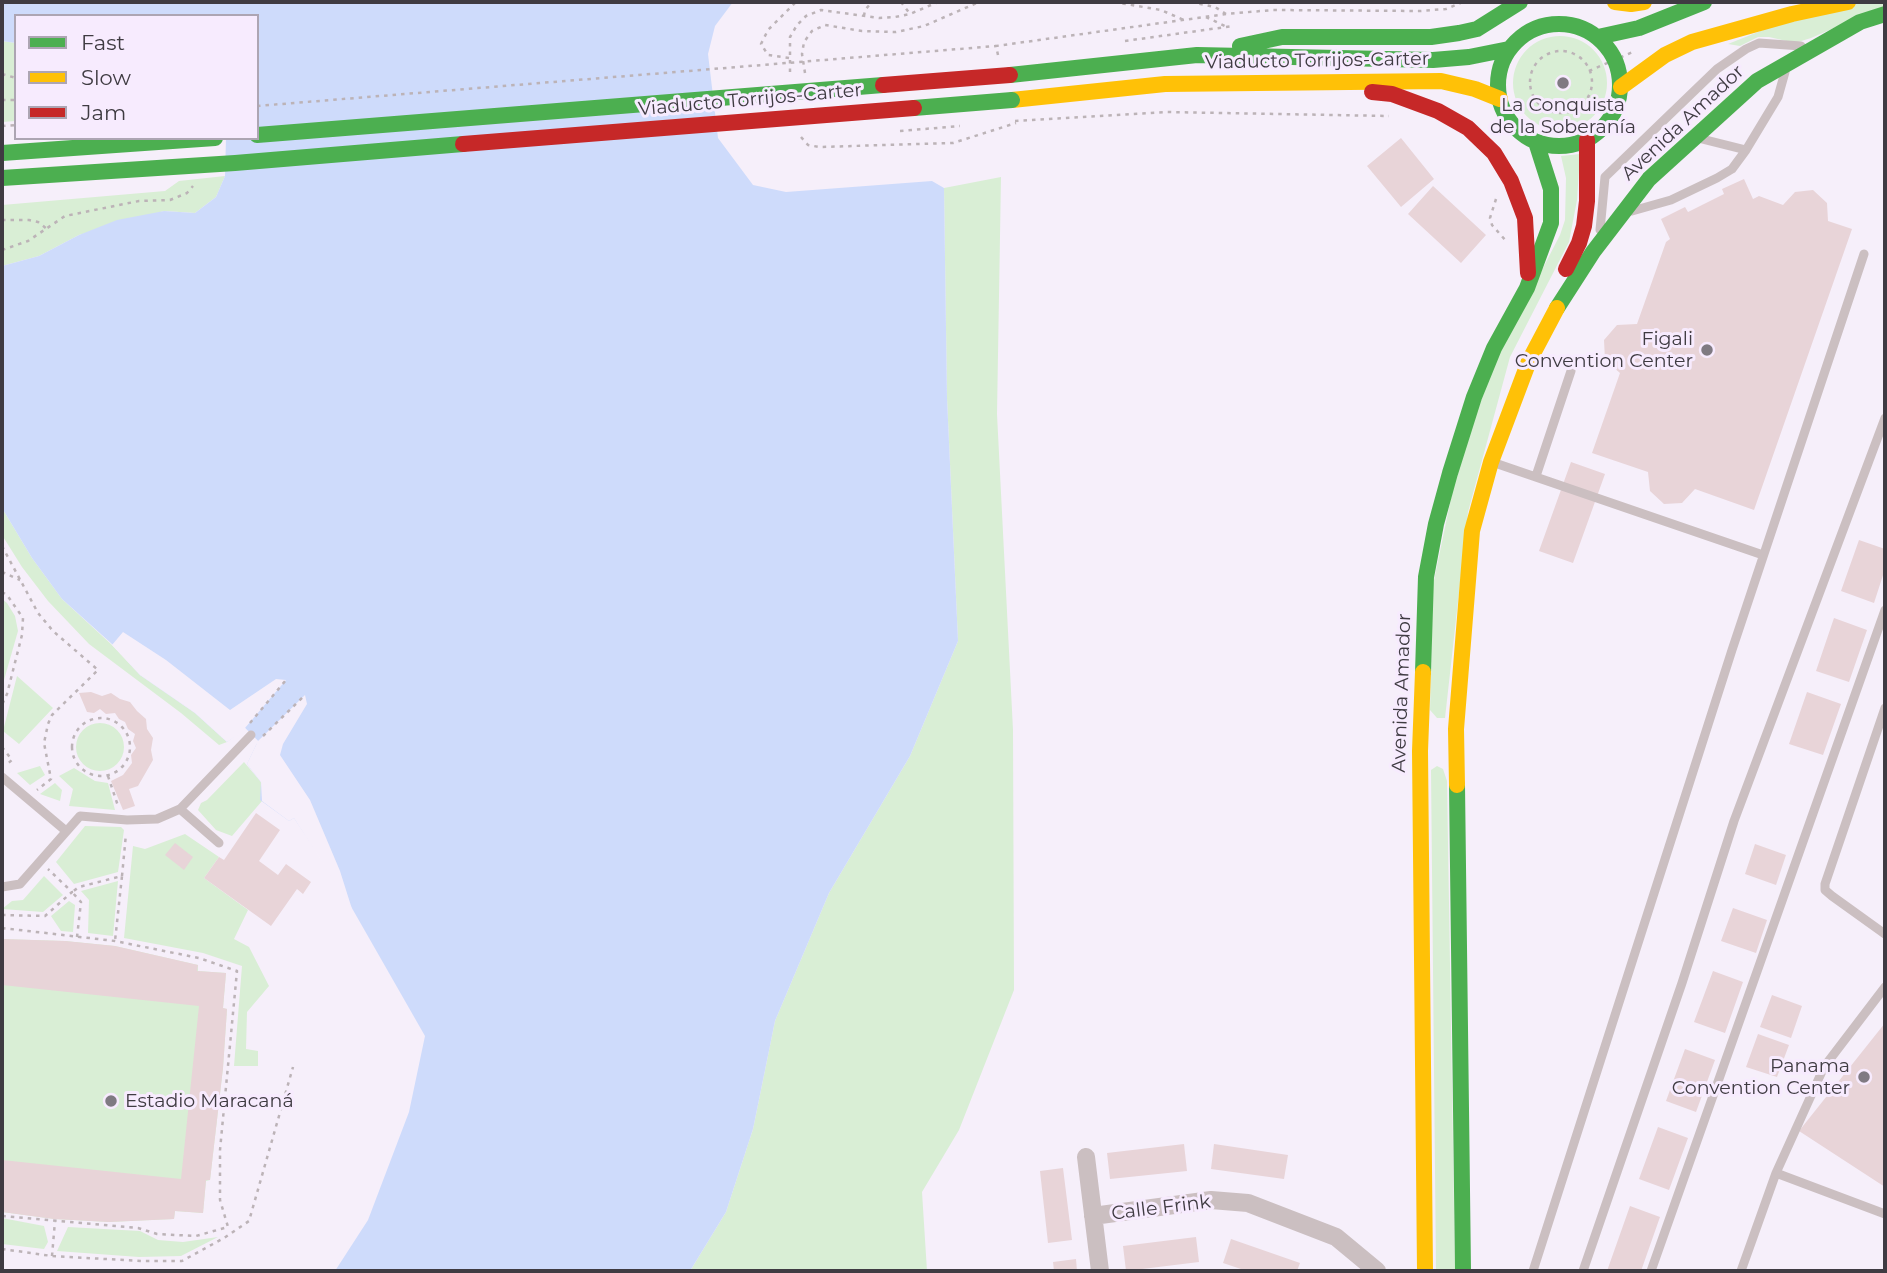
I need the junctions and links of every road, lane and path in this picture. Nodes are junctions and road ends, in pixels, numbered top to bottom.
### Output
1 (796, 2) edge
2 (872, 2) edge
3 (901, 2) edge
4 (1114, 2) edge
5 (1191, 2) edge
6 (1463, 2) edge
7 (1520, 2) edge
8 (1615, 2) edge
9 (1644, 2) edge
10 (1704, 2) edge
11 (1848, 2) edge
12 (910, 14) dead end
13 (1226, 14) junction
14 (1885, 14) edge
15 (864, 16) dead end
16 (1206, 18) junction
17 (1186, 21) junction
18 (1227, 27) dead end
19 (1598, 37) junction
20 (1829, 39) junction
21 (996, 46) junction
22 (1509, 50) junction
23 (1197, 55) junction
24 (998, 56) dead end
25 (789, 58) dead end
26 (1787, 64) junction
27 (1277, 82) junction
28 (1621, 87) junction
29 (1531, 91) joint
30 (1500, 99) junction
31 (259, 106) edge
32 (1401, 116) dead end
33 (1019, 122) dead end
34 (259, 135) edge
35 (1693, 137) junction
36 (187, 140) edge
37 (1587, 140) junction
38 (1536, 142) junction
39 (1746, 150) junction
40 (2, 153) edge
41 (2, 178) edge
42 (196, 182) dead end
43 (1502, 202) dead end
44 (1620, 214) junction
45 (2, 220) edge
46 (1506, 226) dead end
47 (47, 229) junction
48 (1498, 234) junction
49 (1508, 243) dead end
50 (2, 250) edge
51 (1593, 252) junction
52 (1864, 254) dead end
53 (1527, 288) junction
54 (1555, 313) junction
55 (1572, 371) dead end
56 (1885, 418) edge
57 (1491, 462) junction
58 (1536, 476) junction
59 (2, 546) edge
60 (1763, 555) junction
61 (2, 572) edge
62 (20, 580) junction
63 (2, 592) edge
64 (1885, 610) edge
65 (286, 680) dead end
66 (305, 695) dead end
67 (2, 705) edge
68 (1885, 708) edge
69 (1456, 729) junction
70 (252, 735) junction
71 (2, 747) edge
72 (1420, 751) junction
73 (12, 760) dead end
74 (108, 776) junction
75 (2, 777) edge
76 (26, 798) junction
77 (180, 808) junction
78 (125, 820) junction
79 (66, 831) junction
80 (219, 843) dead end
81 (38, 864) junction
82 (122, 876) junction
83 (2, 887) edge
84 (72, 892) junction
85 (2, 915) edge
86 (2, 928) edge
87 (1885, 934) edge
88 (77, 937) junction
89 (115, 941) junction
90 (1885, 987) edge
91 (293, 1067) dead end
92 (1086, 1157) dead end
93 (1776, 1173) junction
94 (1885, 1214) edge
95 (2, 1216) edge
96 (1093, 1216) junction
97 (55, 1222) junction
98 (228, 1227) junction
99 (224, 1238) junction
100 (2, 1249) edge
101 (52, 1256) junction
102 (1100, 1271) edge
103 (1377, 1271) edge
104 (1425, 1271) edge
105 (1463, 1271) edge
106 (1533, 1271) edge
107 (1583, 1271) edge
108 (1651, 1271) edge
109 (1741, 1271) edge

1 - 25 path
2 - 15 path
3 - 12 path
4 - 17 path
5 - 13 path
6 - 13 path
7 - 23 main road
8 - 9 main road
10 - 19 main road
11 - 28 main road
13 - 16 path
14 - 20 main road, Avenida Amador
16 - 17 path
16 - 18 path
17 - 21 path
19 - 22 main road
19 - 28 main road
20 - 26 main road, Avenida Amador
20 - 51 lane
21 - 24 path
21 - 31 path, bridge
22 - 23 main road, Viaducto Torrijos-Carter
22 - 30 main road
23 - 34 main road, Viaducto Torrijos-Carter, bridge
26 - 35 main road, Avenida Amador
26 - 39 lane
27 - 30 main road, Viaducto Torrijos-Carter
27 - 41 main road, Viaducto Torrijos-Carter, bridge
27 - 53 main road
28 - 37 main road
29 - 29 path
30 - 38 main road
32 - 33 path
35 - 39 lane
35 - 44 main road, Avenida Amador
36 - 40 main road, bridge
37 - 38 main road
37 - 54 main road, Avenida Amador
38 - 53 main road, Avenida Amador
39 - 44 lane
42 - 47 path
43 - 48 path
44 - 51 main road, Avenida Amador
45 - 47 path
46 - 48 path
47 - 50 path
48 - 49 path
51 - 54 main road, Avenida Amador
52 - 60 lane
53 - 72 main road, Avenida Amador
54 - 57 main road, Avenida Amador
55 - 58 lane
56 - 107 lane
57 - 58 lane
57 - 69 main road, Avenida Amador
58 - 60 lane
59 - 62 path
60 - 106 lane
61 - 62 path
62 - 76 path
63 - 67 path
64 - 108 lane
65 - 70 path
66 - 70 path
68 - 87 lane
69 - 72 main road
69 - 105 main road, Avenida Amador
70 - 77 lane
71 - 73 path
72 - 104 main road, Avenida Amador
74 - 74 path
74 - 78 path
75 - 76 lane
76 - 79 lane
77 - 78 lane
77 - 80 lane
78 - 79 lane
78 - 82 path
79 - 81 lane
81 - 83 lane
81 - 84 path
82 - 84 path
82 - 89 path
84 - 85 path
84 - 88 path
86 - 88 path
88 - 89 path
89 - 98 path
90 - 93 lane
91 - 99 path
92 - 96 street
93 - 94 lane
93 - 109 lane
95 - 97 path
96 - 102 street
96 - 103 street, Calle Frink
97 - 98 path
97 - 101 path
98 - 99 path
99 - 101 path
100 - 101 path

